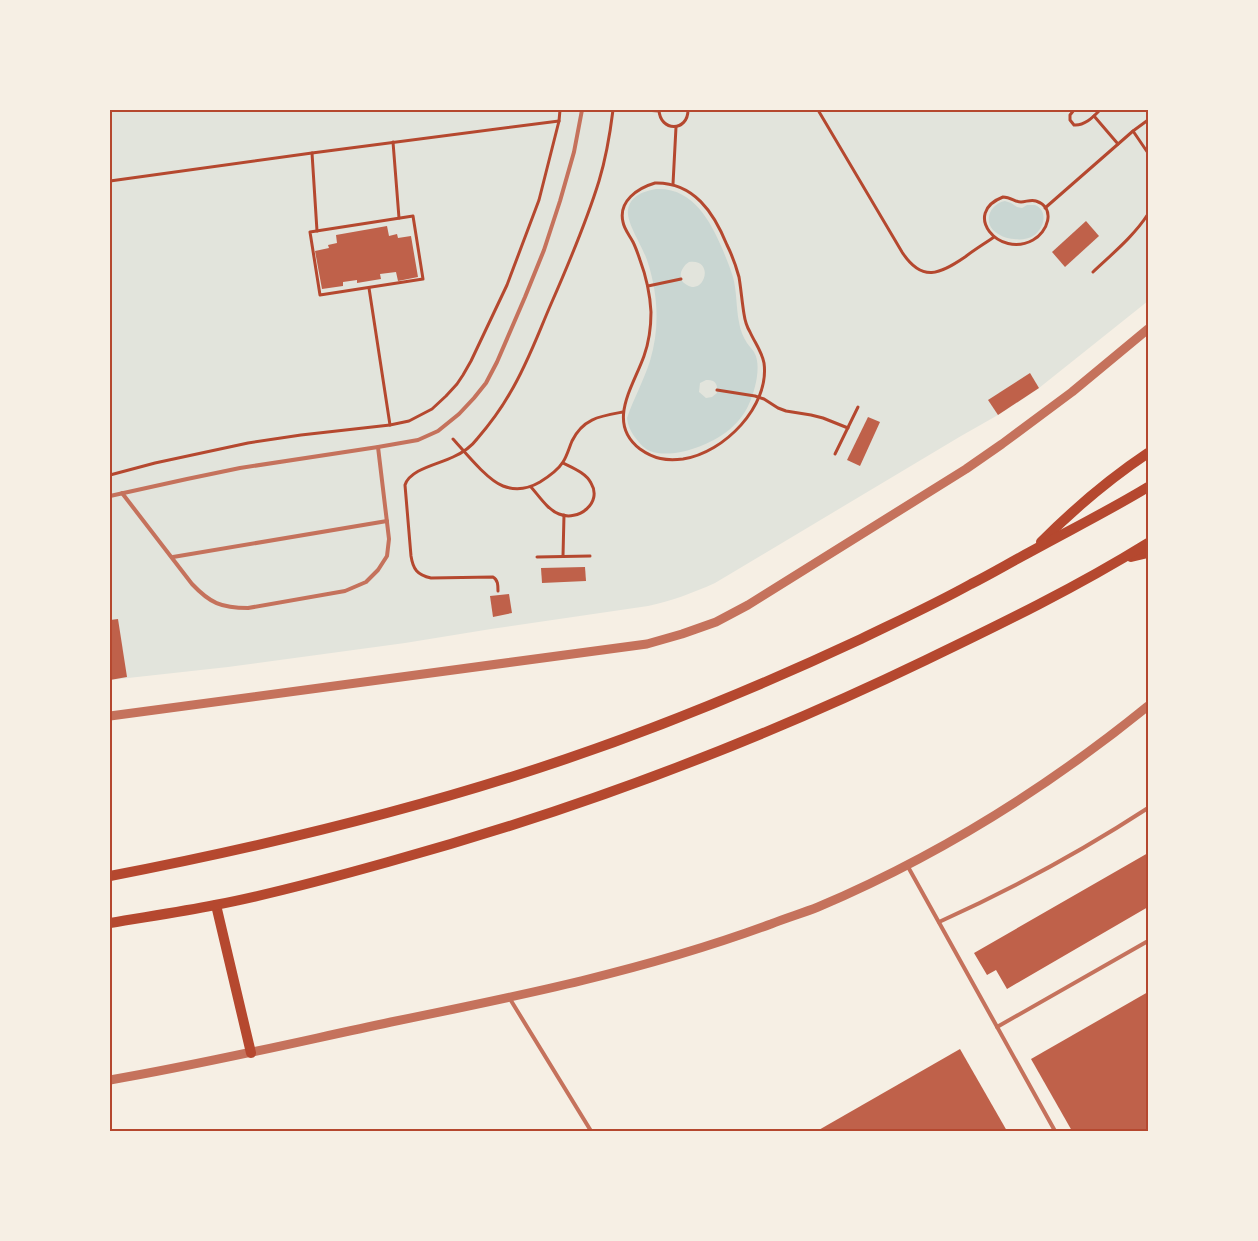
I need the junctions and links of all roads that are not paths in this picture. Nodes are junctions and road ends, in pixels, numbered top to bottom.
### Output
1 (582, 110) edge
2 (1148, 330) edge
3 (378, 447) junction
4 (1148, 453) edge
5 (1148, 487) edge
6 (122, 493) junction
7 (110, 496) edge
8 (387, 521) junction
9 (1148, 543) edge
10 (1032, 551) junction
11 (1148, 553) edge
12 (173, 557) junction
13 (1121, 560) junction
14 (1148, 706) edge
15 (110, 716) edge
16 (1148, 808) edge
17 (907, 865) junction
18 (110, 876) edge
19 (216, 905) junction
20 (939, 922) junction
21 (110, 923) edge
22 (1148, 942) edge
23 (509, 998) junction
24 (997, 1028) junction
25 (251, 1053) junction
26 (110, 1080) edge
27 (592, 1131) edge
28 (1055, 1131) edge

1 - 3 lane
2 - 15 street
3 - 6 lane
3 - 8 lane
4 - 10 main road
5 - 10 main road
6 - 7 lane
6 - 12 lane
8 - 12 lane
8 - 12 lane
9 - 13 main road
10 - 18 main road
11 - 13 main road
13 - 19 main road
14 - 17 street
16 - 20 lane
17 - 20 lane
17 - 23 street
19 - 21 main road
19 - 25 main road
20 - 24 lane
22 - 24 lane
23 - 25 street
23 - 27 lane
24 - 28 lane
25 - 26 street

